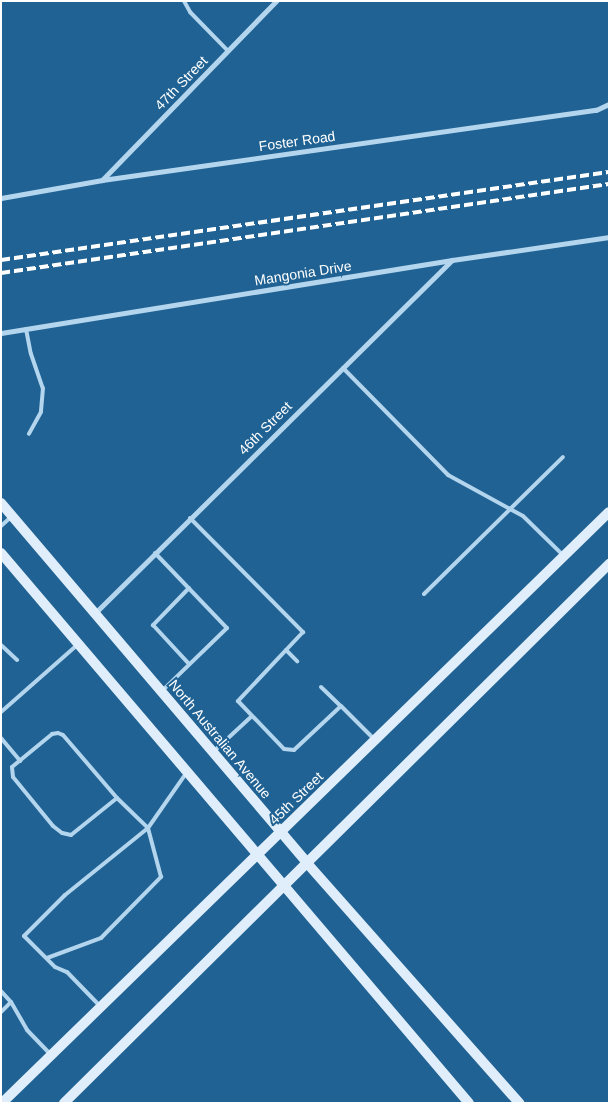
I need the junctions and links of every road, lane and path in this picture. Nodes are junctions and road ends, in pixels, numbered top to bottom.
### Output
1 (184, 1) edge
2 (276, 1) edge
3 (228, 51) junction
4 (609, 104) edge
5 (102, 180) junction
6 (1, 198) edge
7 (609, 238) edge
8 (452, 260) junction
9 (26, 329) junction
10 (1, 333) edge
11 (343, 368) junction
12 (29, 434) dead end
13 (563, 457) dead end
14 (1, 503) edge
15 (510, 509) junction
16 (609, 512) edge
17 (12, 516) junction
18 (190, 518) junction
19 (1, 526) edge
20 (1, 553) edge
21 (155, 553) junction
22 (564, 556) junction
23 (609, 564) edge
24 (189, 588) junction
25 (424, 594) dead end
26 (94, 613) junction
27 (79, 644) junction
28 (1, 645) edge
29 (286, 650) junction
30 (17, 660) dead end
31 (297, 661) dead end
32 (190, 664) junction
33 (321, 687) dead end
34 (161, 691) junction
35 (341, 706) junction
36 (1, 712) edge
37 (252, 716) junction
38 (1, 738) edge
39 (375, 740) junction
40 (213, 752) junction
41 (20, 761) junction
42 (188, 771) junction
43 (117, 798) junction
44 (148, 828) junction
45 (281, 832) junction
46 (259, 854) junction
47 (306, 862) junction
48 (284, 884) junction
49 (47, 958) junction
50 (1, 992) edge
51 (11, 1002) junction
52 (100, 1006) junction
53 (1, 1012) edge
54 (50, 1055) junction
55 (2, 1103) edge
56 (64, 1103) edge
57 (469, 1103) edge
58 (519, 1103) edge

1 - 3 lane
2 - 3 street, 47th Street
3 - 5 street, 47th Street
4 - 5 street, Foster Road
5 - 6 street, Foster Road
7 - 8 street, Mangonia Drive
8 - 9 street, Mangonia Drive
8 - 11 street, 46th Street
9 - 10 street, Mangonia Drive
9 - 12 lane
11 - 15 lane
11 - 18 street, 46th Street
13 - 15 lane
14 - 17 main road, North Australian Avenue
15 - 22 lane
15 - 25 lane
16 - 22 main road, 45th Street
17 - 19 lane
17 - 26 main road, North Australian Avenue
18 - 21 street, 46th Street
18 - 29 lane
20 - 27 main road
21 - 24 lane
21 - 26 street, 46th Street
22 - 39 main road, 45th Street
23 - 47 main road
24 - 32 lane
24 - 32 lane
26 - 34 main road, North Australian Avenue
27 - 36 lane
27 - 42 main road
28 - 30 lane
29 - 31 lane
29 - 37 lane
32 - 34 lane
33 - 35 lane
34 - 40 main road, North Australian Avenue
35 - 37 lane
35 - 39 lane
37 - 40 lane
38 - 41 lane
39 - 45 main road, 45th Street
40 - 45 main road, North Australian Avenue
41 - 43 lane
41 - 43 lane
42 - 44 lane
42 - 46 main road
43 - 44 lane
44 - 49 lane
44 - 49 lane
45 - 46 main road, 45th Street
45 - 47 main road, North Australian Avenue
46 - 48 main road
46 - 52 main road, 45th Street
47 - 48 main road
47 - 58 main road, North Australian Avenue
48 - 56 main road
48 - 57 main road
49 - 52 lane
50 - 51 lane
51 - 53 lane
51 - 54 lane
52 - 54 main road, 45th Street
54 - 55 main road, 45th Street

